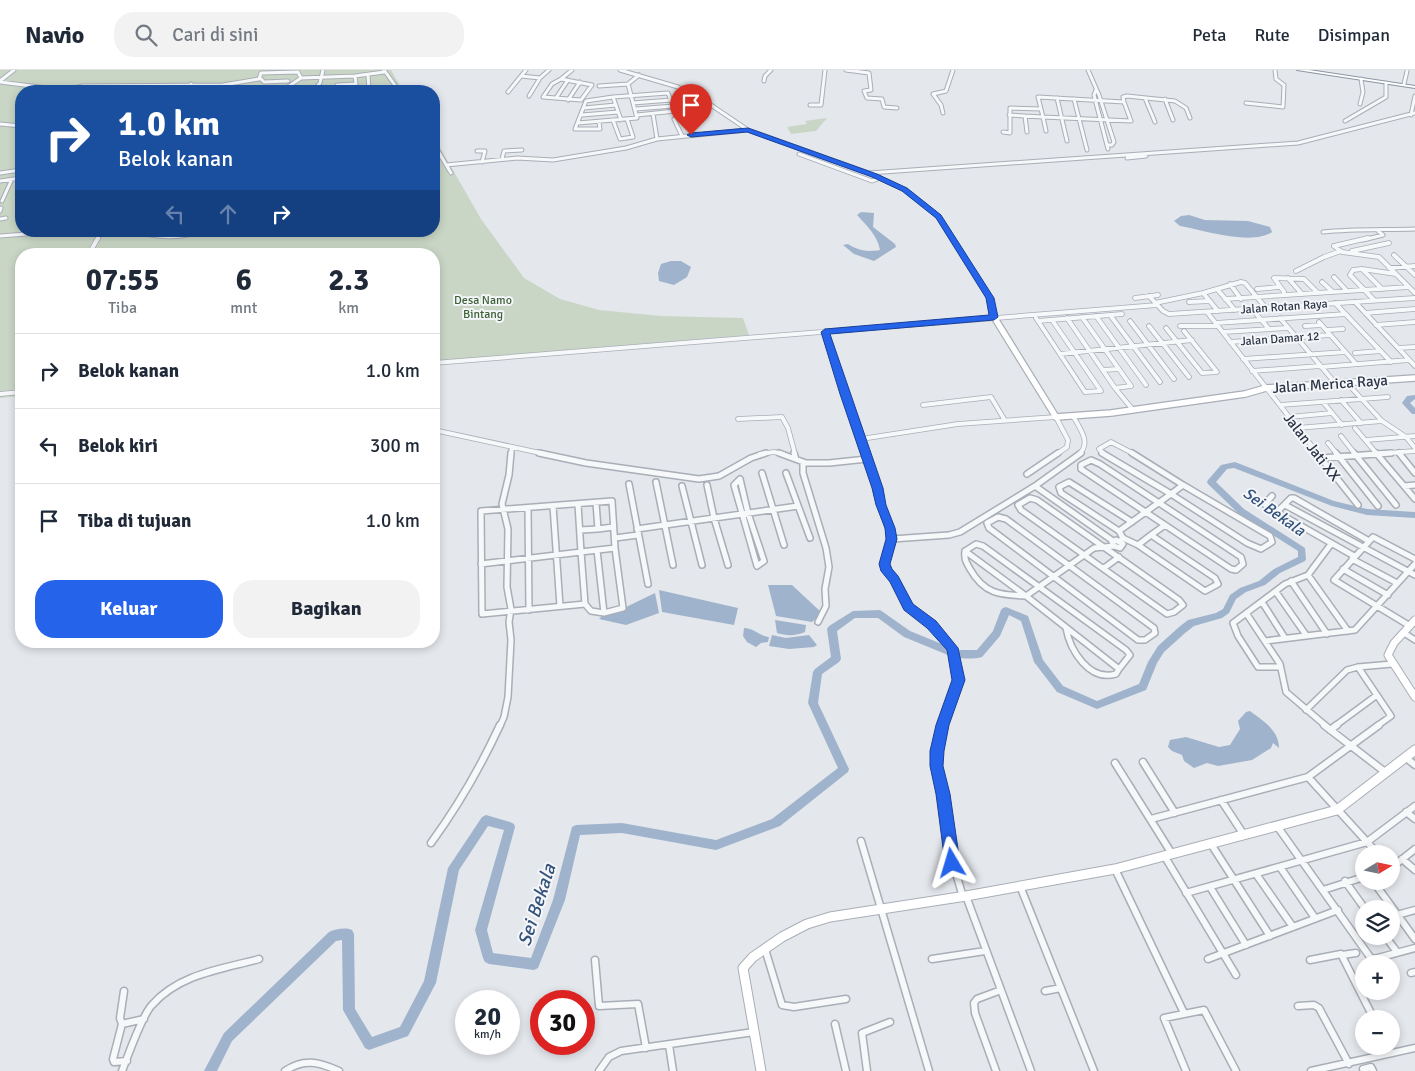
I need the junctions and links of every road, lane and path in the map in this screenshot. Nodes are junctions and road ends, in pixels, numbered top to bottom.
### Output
1 (14, 70) edge
2 (323, 70) edge
3 (526, 70) edge
4 (549, 70) edge
5 (572, 70) edge
6 (620, 70) edge
7 (771, 70) edge
8 (825, 70) edge
9 (846, 70) edge
10 (948, 70) edge
11 (953, 70) edge
12 (1088, 70) edge
13 (1275, 70) edge
14 (1299, 70) edge
15 (1308, 70) edge
16 (276, 71) edge
17 (297, 71) edge
18 (345, 71) edge
19 (384, 71) edge
20 (1407, 71) edge
21 (261, 72) edge
22 (368, 75) junction
23 (639, 75) junction
24 (344, 76) junction
25 (355, 76) junction
26 (521, 76) junction
27 (322, 77) junction
28 (260, 78) junction
29 (302, 78) junction
30 (540, 78) junction
31 (561, 79) junction
32 (1361, 79) junction
33 (568, 80) junction
34 (0, 81) edge
35 (288, 82) dead end
36 (580, 82) junction
37 (764, 82) dead end
38 (1386, 83) junction
39 (191, 84) joint
40 (628, 84) junction
41 (1404, 84) junction
42 (28, 85) edge
43 (137, 85) edge
44 (291, 85) edge
45 (316, 85) edge
46 (337, 85) dead end
47 (369, 85) edge
48 (394, 85) edge
49 (599, 86) dead end
50 (1415, 86) edge
51 (1096, 90) junction
52 (508, 92) dead end
53 (631, 95) junction
54 (529, 96) dead end
55 (1415, 96) edge
56 (599, 97) dead end
57 (556, 98) junction
58 (613, 98) junction
59 (1057, 98) junction
60 (1145, 98) junction
61 (1074, 99) junction
62 (1165, 99) junction
63 (568, 100) junction
64 (671, 100) junction
65 (1096, 100) junction
66 (1100, 101) junction
67 (1124, 102) junction
68 (633, 103) junction
69 (1246, 103) dead end
70 (1360, 104) dead end
71 (616, 105) junction
72 (810, 105) dead end
73 (673, 106) junction
74 (584, 108) junction
75 (897, 108) dead end
76 (636, 109) junction
77 (1041, 109) junction
78 (618, 112) junction
79 (943, 113) dead end
80 (653, 114) junction
81 (582, 115) junction
82 (637, 115) junction
83 (1009, 115) junction
84 (1413, 115) edge
85 (1025, 116) junction
86 (1044, 117) junction
87 (1061, 118) junction
88 (1190, 118) dead end
89 (627, 119) junction
90 (674, 119) dead end
91 (1079, 119) junction
92 (613, 120) junction
93 (621, 120) junction
94 (1101, 120) junction
95 (1173, 120) dead end
96 (1108, 121) junction
97 (1345, 121) dead end
98 (599, 122) junction
99 (1155, 122) dead end
100 (578, 123) junction
101 (0, 124) edge
102 (15, 125) edge
103 (748, 130) junction
104 (1046, 131) dead end
105 (1003, 132) dead end
106 (1027, 132) dead end
107 (682, 136) junction
108 (658, 139) junction
109 (1067, 141) dead end
110 (522, 150) dead end
111 (1087, 150) dead end
112 (477, 151) dead end
113 (440, 154) edge
114 (799, 154) dead end
115 (502, 159) junction
116 (482, 162) junction
117 (446, 165) junction
118 (976, 166) junction
119 (15, 171) edge
120 (0, 173) edge
121 (451, 173) dead end
122 (869, 174) junction
123 (874, 175) junction
124 (880, 178) junction
125 (12, 179) junction
126 (15, 179) edge
127 (0, 181) edge
128 (2, 201) dead end
129 (6, 218) dead end
130 (0, 219) edge
131 (1415, 228) edge
132 (1378, 230) junction
133 (1324, 232) dead end
134 (15, 235) edge
135 (0, 236) edge
136 (99, 237) edge
137 (1389, 243) dead end
138 (92, 248) edge
139 (1341, 251) junction
140 (1350, 252) junction
141 (1394, 255) dead end
142 (1406, 266) junction
143 (1415, 266) edge
144 (1389, 268) junction
145 (1362, 269) junction
146 (1296, 271) dead end
147 (1396, 274) junction
148 (1415, 275) edge
149 (1288, 277) junction
150 (1334, 277) dead end
151 (1322, 282) dead end
152 (1230, 284) junction
153 (1280, 287) junction
154 (1409, 287) junction
155 (1217, 289) junction
156 (1257, 289) dead end
157 (1382, 289) junction
158 (1364, 290) junction
159 (1347, 291) junction
160 (1284, 292) dead end
161 (1333, 292) junction
162 (1203, 293) junction
163 (1318, 293) junction
164 (1415, 293) edge
165 (1158, 295) dead end
166 (1149, 296) junction
167 (1304, 296) junction
168 (1256, 297) junction
169 (1135, 298) dead end
170 (1415, 298) edge
171 (1225, 299) junction
172 (1241, 299) junction
173 (1210, 300) junction
174 (1374, 300) junction
175 (1189, 302) dead end
176 (1355, 302) junction
177 (1335, 303) junction
178 (1156, 304) junction
179 (1313, 305) junction
180 (1293, 307) junction
181 (1266, 308) junction
182 (1252, 309) junction
183 (1415, 309) edge
184 (1235, 310) junction
185 (1218, 311) junction
186 (1207, 312) junction
187 (1365, 313) junction
188 (1122, 314) dead end
189 (1346, 314) junction
190 (1110, 315) junction
191 (1096, 316) junction
192 (994, 317) junction
193 (1082, 317) junction
194 (1067, 318) junction
195 (1280, 318) junction
196 (1303, 318) junction
197 (1052, 320) junction
198 (1261, 320) junction
199 (1130, 321) dead end
200 (1415, 322) edge
201 (1217, 325) junction
202 (1376, 325) junction
203 (1149, 326) dead end
204 (1180, 326) dead end
205 (1305, 326) dead end
206 (1166, 328) dead end
207 (1288, 328) junction
208 (1269, 329) junction
209 (1344, 329) dead end
210 (1327, 330) junction
211 (1184, 331) dead end
212 (825, 332) junction
213 (1222, 332) junction
214 (1330, 335) junction
215 (1296, 338) junction
216 (1192, 340) junction
217 (1177, 342) junction
218 (1230, 342) junction
219 (1163, 343) junction
220 (1148, 345) junction
221 (1133, 346) junction
222 (1415, 346) edge
223 (1119, 348) junction
224 (1398, 348) junction
225 (1104, 349) junction
226 (1089, 351) junction
227 (1381, 351) junction
228 (1074, 352) junction
229 (1345, 352) junction
230 (1355, 353) dead end
231 (1060, 354) junction
232 (1310, 354) junction
233 (1243, 359) junction
234 (1409, 360) junction
235 (1391, 362) junction
236 (440, 363) edge
237 (1356, 364) junction
238 (1320, 366) junction
239 (1415, 366) edge
240 (1118, 369) junction
241 (1103, 370) junction
242 (1252, 371) junction
243 (1189, 377) dead end
244 (1415, 378) edge
245 (1174, 379) dead end
246 (1160, 382) dead end
247 (1347, 383) junction
248 (1336, 384) junction
249 (1146, 385) dead end
250 (1115, 388) junction
251 (1266, 388) junction
252 (15, 392) edge
253 (0, 394) edge
254 (1388, 397) dead end
255 (1361, 399) junction
256 (1342, 400) junction
257 (1323, 402) junction
258 (923, 405) dead end
259 (1280, 405) junction
260 (1133, 410) junction
261 (1332, 413) junction
262 (1073, 416) junction
263 (1056, 417) junction
264 (1289, 417) junction
265 (738, 419) dead end
266 (1004, 419) junction
267 (1382, 421) junction
268 (1342, 425) junction
269 (1362, 425) junction
270 (1297, 428) junction
271 (440, 431) edge
272 (1342, 436) dead end
273 (1415, 436) edge
274 (1406, 437) junction
275 (861, 439) junction
276 (1366, 440) junction
277 (1328, 443) dead end
278 (512, 447) junction
279 (1415, 449) edge
280 (1398, 452) junction
281 (1377, 454) junction
282 (1339, 456) junction
283 (1357, 456) junction
284 (1321, 458) junction
285 (796, 459) junction
286 (867, 460) junction
287 (803, 462) junction
288 (762, 473) dead end
289 (786, 473) dead end
290 (1415, 473) edge
291 (1027, 474) dead end
292 (656, 482) dead end
293 (628, 484) dead end
294 (707, 485) dead end
295 (1183, 485) junction
296 (1415, 485) edge
297 (682, 486) dead end
298 (1035, 486) junction
299 (1404, 486) junction
300 (1172, 494) junction
301 (1272, 496) dead end
302 (1415, 499) edge
303 (596, 503) junction
304 (1159, 503) junction
305 (578, 504) junction
306 (1285, 505) junction
307 (1358, 505) dead end
308 (1396, 505) dead end
309 (553, 506) junction
310 (798, 506) junction
311 (1378, 506) dead end
312 (528, 508) junction
313 (773, 509) junction
314 (504, 510) junction
315 (1147, 512) junction
316 (748, 513) junction
317 (1276, 513) junction
318 (742, 514) junction
319 (714, 518) junction
320 (690, 521) junction
321 (1132, 522) junction
322 (1318, 523) junction
323 (664, 525) junction
324 (1165, 525) junction
325 (613, 527) junction
326 (598, 529) junction
327 (580, 530) junction
328 (1119, 531) junction
329 (637, 532) junction
330 (1310, 532) junction
331 (1151, 535) junction
332 (614, 538) junction
333 (810, 538) dead end
334 (892, 539) junction
335 (1122, 539) junction
336 (1369, 540) junction
337 (1113, 543) junction
338 (1331, 544) junction
339 (784, 545) dead end
340 (1138, 545) junction
341 (1104, 546) junction
342 (615, 548) junction
343 (1362, 548) junction
344 (597, 550) junction
345 (581, 552) junction
346 (965, 552) junction
347 (1085, 554) junction
348 (556, 555) junction
349 (1119, 556) junction
350 (529, 558) junction
351 (1353, 558) junction
352 (1415, 559) edge
353 (507, 561) junction
354 (481, 564) junction
355 (1415, 564) edge
356 (673, 565) dead end
357 (702, 565) dead end
358 (728, 565) dead end
359 (1070, 565) junction
360 (1104, 568) junction
361 (1343, 569) junction
362 (1407, 571) junction
363 (1308, 574) junction
364 (1415, 575) edge
365 (1054, 576) junction
366 (1291, 581) junction
367 (1397, 583) junction
368 (648, 584) dead end
369 (1038, 587) junction
370 (1276, 592) junction
371 (1388, 595) junction
372 (1026, 596) junction
373 (1262, 602) junction
374 (585, 604) junction
375 (560, 606) junction
376 (1377, 607) junction
377 (511, 610) junction
378 (529, 610) junction
379 (1246, 612) junction
380 (604, 613) junction
381 (818, 622) dead end
382 (1413, 623) edge
383 (1066, 628) junction
384 (1348, 631) junction
385 (1404, 633) junction
386 (1327, 634) junction
387 (1306, 636) junction
388 (1285, 638) junction
389 (1415, 640) edge
390 (1265, 641) junction
391 (1392, 664) junction
392 (1358, 667) junction
393 (1280, 668) junction
394 (1119, 669) junction
395 (1377, 695) junction
396 (1415, 697) edge
397 (1306, 710) junction
398 (1330, 730) junction
399 (1351, 747) junction
400 (1415, 750) edge
401 (1406, 757) junction
402 (1143, 762) dead end
403 (1115, 764) dead end
404 (1415, 765) edge
405 (1385, 772) junction
406 (1308, 778) junction
407 (1221, 800) junction
408 (1415, 806) edge
409 (1337, 810) junction
410 (1406, 812) junction
411 (1176, 813) junction
412 (1151, 819) junction
413 (1415, 819) edge
414 (1277, 826) junction
415 (1244, 835) junction
416 (861, 841) dead end
417 (1368, 842) junction
418 (431, 843) dead end
419 (1211, 844) junction
420 (1370, 845) edge
421 (1415, 849) edge
422 (1169, 856) junction
423 (1402, 859) joint
424 (1303, 861) junction
425 (1280, 868) junction
426 (1114, 869) junction
427 (1415, 870) edge
428 (1256, 874) junction
429 (1355, 879) edge
430 (1234, 880) junction
431 (1345, 882) junction
432 (1020, 886) junction
433 (1210, 887) junction
434 (1323, 890) junction
435 (1186, 893) junction
436 (964, 897) junction
437 (1358, 900) edge
438 (881, 910) junction
439 (1338, 910) junction
440 (1415, 910) edge
441 (1400, 914) edge
442 (1315, 918) junction
443 (1400, 919) edge
444 (1293, 927) junction
445 (1270, 936) junction
446 (1415, 939) edge
447 (1246, 945) junction
448 (1392, 945) edge
449 (1415, 948) edge
450 (765, 949) junction
451 (985, 951) junction
452 (1397, 952) junction
453 (1356, 953) dead end
454 (1223, 954) junction
455 (1342, 955) junction
456 (259, 959) dead end
457 (932, 959) dead end
458 (1208, 959) dead end
459 (595, 960) dead end
460 (1310, 960) dead end
461 (1236, 975) dead end
462 (1061, 988) junction
463 (1001, 990) junction
464 (124, 991) dead end
465 (1045, 991) dead end
466 (846, 999) dead end
467 (1298, 1006) dead end
468 (1370, 1010) edge
469 (1184, 1013) junction
470 (144, 1019) junction
471 (890, 1022) dead end
472 (122, 1024) junction
473 (835, 1024) dead end
474 (754, 1032) junction
475 (669, 1045) junction
476 (646, 1048) junction
477 (1415, 1048) edge
478 (1400, 1049) edge
479 (1375, 1055) edge
480 (127, 1060) junction
481 (1349, 1064) junction
482 (603, 1069) edge
483 (122, 1071) edge
484 (285, 1071) edge
485 (339, 1071) edge
486 (672, 1071) edge
487 (762, 1071) edge
488 (846, 1071) edge
489 (867, 1071) edge
490 (929, 1071) edge
491 (996, 1071) edge
492 (1032, 1071) edge
493 (1094, 1071) edge
494 (1186, 1071) edge
495 (1236, 1071) edge
496 (1311, 1071) edge
497 (1364, 1071) edge
498 (1373, 1071) edge

1 - 34 street
2 - 27 street
3 - 26 street
4 - 30 street
5 - 31 street
6 - 23 street
7 - 37 street
8 - 72 street
9 - 75 street
10 - 11 street
11 - 79 street
12 - 51 street
13 - 69 street
14 - 32 highway
15 - 41 highway
16 - 17 street
16 - 21 street
17 - 29 street
18 - 24 street
19 - 22 street
19 - 48 street
20 - 41 street
21 - 28 street
22 - 25 street
22 - 47 street
23 - 40 street
23 - 103 street
24 - 25 street
24 - 27 street
25 - 46 street
26 - 30 street
26 - 52 street
27 - 29 street
27 - 45 street
28 - 35 street
28 - 39 street
29 - 44 street
30 - 54 street
31 - 33 street
31 - 57 street
32 - 38 highway
32 - 70 street
33 - 36 street
33 - 57 street
34 - 42 street
36 - 63 street
36 - 63 street
38 - 50 highway
38 - 97 street
39 - 43 street
40 - 49 street
40 - 53 street
41 - 50 highway
51 - 65 street
51 - 66 street
53 - 56 street
53 - 58 street
53 - 64 street
53 - 68 street
55 - 84 street
57 - 63 street
58 - 71 street
58 - 74 street
59 - 61 street
59 - 77 street
59 - 87 street
60 - 62 street
60 - 67 street
60 - 99 street
61 - 65 street
61 - 91 street
62 - 88 street
62 - 95 street
64 - 68 street
64 - 73 street
65 - 66 street
65 - 94 street
66 - 67 street
66 - 96 street
67 - 96 street
68 - 76 street
71 - 74 street
71 - 78 street
73 - 76 street
73 - 80 street
74 - 81 street
76 - 82 street
77 - 83 street
77 - 86 street
78 - 81 street
78 - 93 street
80 - 82 street
80 - 108 street
81 - 100 street
82 - 89 street
83 - 85 street
83 - 105 street
84 - 118 street
85 - 86 street
85 - 106 street
86 - 87 street
86 - 104 street
87 - 91 street
87 - 109 street
89 - 92 street
89 - 93 street
90 - 107 street
91 - 94 street
91 - 111 street
92 - 93 street
92 - 98 street
94 - 96 street
94 - 96 street
98 - 100 street
98 - 100 street
101 - 102 street
103 - 107 street
103 - 122 street
107 - 108 street
108 - 115 street
110 - 115 street
112 - 116 street
113 - 117 street
114 - 124 street
115 - 116 street
116 - 117 street
117 - 121 street
118 - 122 street
118 - 123 street
119 - 120 street
122 - 123 street
123 - 124 street
124 - 192 street
125 - 126 street
125 - 127 street
125 - 128 street
129 - 130 street
131 - 132 street
132 - 133 street
132 - 139 street
134 - 135 street
136 - 138 street
137 - 140 street
139 - 140 street
139 - 146 street
140 - 144 street
141 - 142 street
142 - 143 street
142 - 144 street
142 - 148 street
144 - 147 street
145 - 147 street
145 - 157 street
145 - 158 street
147 - 154 street
149 - 153 street
149 - 163 street
149 - 167 street
150 - 159 street
151 - 161 street
152 - 155 street
152 - 168 street
152 - 172 street
153 - 156 street
153 - 160 street
154 - 157 street
154 - 164 street
155 - 162 street
155 - 171 street
157 - 158 street
158 - 159 street
158 - 174 street
159 - 161 street
161 - 163 street
162 - 173 street
162 - 178 street
163 - 167 street
165 - 166 street
166 - 169 street
166 - 178 street
167 - 168 street
167 - 179 street
168 - 172 street
168 - 181 street
170 - 174 street, Jalan Rotan Raya
171 - 172 street
171 - 184 street
173 - 175 street
173 - 185 street
174 - 176 street, Jalan Rotan Raya
176 - 177 street, Jalan Rotan Raya
176 - 187 street
177 - 179 street, Jalan Rotan Raya
177 - 189 street
178 - 186 street, Jalan Rotan Raya
178 - 192 street
179 - 180 street, Jalan Rotan Raya
180 - 181 street, Jalan Rotan Raya
180 - 196 street
181 - 182 street, Jalan Rotan Raya
182 - 184 street, Jalan Rotan Raya
182 - 198 street
183 - 187 street
184 - 185 street, Jalan Rotan Raya
185 - 186 street, Jalan Rotan Raya
186 - 201 street, Jalan Jati XX
187 - 202 street
188 - 190 street
189 - 196 street
189 - 227 street
190 - 191 street
190 - 221 street
191 - 193 street
191 - 223 street
192 - 212 street
192 - 263 street
193 - 194 street
193 - 225 street
194 - 197 street
194 - 226 street
195 - 196 street
195 - 198 street
195 - 207 street
197 - 228 street
197 - 231 street
198 - 201 street
198 - 208 street
199 - 220 street
200 - 202 street
201 - 204 street
201 - 213 street, Jalan Jati XX
202 - 224 street
203 - 219 street
205 - 210 street
206 - 217 street
207 - 208 street
207 - 215 street
208 - 213 street
209 - 210 street
210 - 214 street
211 - 216 street
212 - 236 street
212 - 275 street
213 - 218 street, Jalan Jati XX
214 - 215 street, Jalan Damar 12
214 - 229 street
215 - 218 street, Jalan Damar 12
215 - 232 street
216 - 217 street
216 - 217 street
217 - 219 street
218 - 233 street, Jalan Jati XX
219 - 220 street
219 - 243 street
220 - 221 street
220 - 245 street
221 - 223 street
221 - 246 street
222 - 224 street
223 - 225 street
223 - 249 street
224 - 234 street
225 - 226 street
225 - 240 street
226 - 228 street
226 - 241 street
227 - 230 street
227 - 235 street
228 - 231 street
228 - 231 street
229 - 232 street
229 - 237 street
232 - 233 street
232 - 238 street
233 - 242 street, Jalan Jati XX
234 - 235 street
234 - 239 street
235 - 237 street
237 - 238 street
238 - 242 street
238 - 248 street
240 - 241 street
240 - 250 street
241 - 250 street
242 - 251 street, Jalan Jati XX
244 - 247 street, Jalan Merica Raya
247 - 248 street, Jalan Merica Raya
247 - 255 street
248 - 251 street, Jalan Merica Raya
250 - 260 street
251 - 259 street, Jalan Jati XX
251 - 260 street, Jalan Merica Raya
252 - 253 street
254 - 255 street
255 - 256 street
255 - 267 street
256 - 257 street
256 - 269 street
257 - 259 street
257 - 261 street
258 - 266 street
259 - 264 street, Jalan Jati XX
260 - 262 street, Jalan Merica Raya
261 - 264 street
261 - 268 street
262 - 263 street, Jalan Merica Raya
262 - 298 street
263 - 266 street
263 - 291 street
264 - 270 street, Jalan Jati XX
265 - 285 street
266 - 275 street
267 - 269 street
267 - 274 street
268 - 269 street
268 - 270 street
269 - 276 street
270 - 284 street, Jalan Jati XX
271 - 278 street
272 - 283 street
273 - 274 street
274 - 276 street
274 - 279 street
275 - 286 street
276 - 281 street
277 - 282 street
278 - 285 street
278 - 314 street
279 - 280 street
280 - 281 street
280 - 290 street
281 - 283 street
281 - 299 street
282 - 283 street
282 - 284 street
282 - 311 street
283 - 308 street
284 - 307 street, Jalan Jati XX
285 - 287 street
286 - 287 street
286 - 334 street
287 - 381 street
288 - 313 street
289 - 310 street
292 - 323 street
293 - 329 street
294 - 319 street
295 - 300 street
295 - 300 street
295 - 300 street
296 - 299 street
297 - 320 street
298 - 334 street
298 - 337 street
299 - 302 street
300 - 304 street
301 - 317 street
303 - 305 street
303 - 325 street
303 - 326 street
304 - 315 street
304 - 315 street
304 - 324 street
305 - 309 street
305 - 327 street
306 - 317 street
306 - 322 street
306 - 336 street
309 - 312 street
309 - 348 street
310 - 313 street
310 - 333 street
312 - 314 street
312 - 350 street
313 - 316 street
313 - 339 street
314 - 353 street
314 - 354 street
315 - 321 street
315 - 324 street
316 - 318 street
316 - 318 street
316 - 318 street
317 - 330 street
318 - 319 street
319 - 320 street
319 - 358 street
320 - 323 street
320 - 357 street
321 - 328 street
321 - 328 street
322 - 330 street
322 - 343 street
323 - 329 street
323 - 356 street
324 - 331 street
325 - 326 street
325 - 332 street
326 - 327 street
327 - 345 street
328 - 335 street
329 - 332 street
329 - 368 street
330 - 338 street
331 - 340 street
331 - 340 street
332 - 342 street
334 - 436 street
335 - 337 street
335 - 340 street
336 - 343 street
336 - 352 street
337 - 341 street
338 - 351 street
338 - 363 street
341 - 347 street
341 - 347 street
341 - 349 street
342 - 344 street
342 - 380 street
343 - 351 street
343 - 362 street
344 - 345 street
344 - 380 street
345 - 348 street
345 - 374 street
346 - 369 street
346 - 372 street
346 - 372 street
347 - 359 street
347 - 360 street
348 - 350 street
348 - 375 street
349 - 360 street
349 - 360 street
350 - 353 street
350 - 378 street
351 - 361 street
351 - 367 street
353 - 354 street
353 - 377 street
354 - 377 street
355 - 362 street
359 - 365 street
359 - 365 street
359 - 365 street
361 - 371 street
361 - 376 street
362 - 364 street
362 - 367 street
363 - 366 street
363 - 384 street
365 - 369 street
366 - 370 street
366 - 386 street
367 - 371 street
369 - 372 street
369 - 394 street
370 - 373 street
370 - 387 street
371 - 376 street
372 - 383 street
373 - 379 street
373 - 388 street
374 - 375 street
374 - 380 street
375 - 378 street
376 - 382 street
376 - 384 street
377 - 378 street
377 - 418 street
379 - 390 street
379 - 393 street
382 - 385 street
383 - 394 street
383 - 394 street
384 - 386 street
385 - 389 street
385 - 391 street
386 - 387 street
387 - 388 street
388 - 390 street
390 - 393 street
391 - 392 street
391 - 396 street
392 - 395 street
392 - 397 street
393 - 397 street
395 - 398 street
395 - 399 street
397 - 398 street
398 - 399 street
399 - 405 street
399 - 406 street
400 - 401 street
401 - 404 street
401 - 405 street
402 - 411 street
403 - 412 street
405 - 409 street
406 - 407 street
406 - 409 street
407 - 411 street
407 - 415 street
408 - 410 street
409 - 414 street
409 - 417 street
410 - 413 street
410 - 417 street
411 - 412 street
412 - 422 street
414 - 415 street
414 - 424 street
415 - 419 street
416 - 438 street
417 - 420 street
417 - 424 street
419 - 422 street
419 - 430 street
421 - 423 street
422 - 426 street
422 - 435 street
423 - 427 street
424 - 425 street
424 - 434 street
425 - 428 street
425 - 442 street
426 - 432 street
426 - 469 street
428 - 430 street
428 - 444 street
429 - 431 street
430 - 433 street
430 - 445 street
431 - 434 street
431 - 437 street
432 - 436 street
432 - 462 street
433 - 435 street
433 - 447 street
434 - 439 street
435 - 454 street
436 - 438 street
436 - 451 street
438 - 450 street
438 - 490 street
439 - 442 street
439 - 452 street
440 - 441 street
442 - 444 street
443 - 446 street
444 - 445 street
445 - 447 street
447 - 454 street
448 - 452 street
449 - 452 street
450 - 466 street
450 - 474 street
451 - 457 street
451 - 463 street
453 - 455 street
454 - 458 street
454 - 461 street
455 - 460 street
455 - 468 street
456 - 470 street
459 - 476 street
462 - 465 street
462 - 493 street
463 - 491 street
463 - 492 street
464 - 472 street
467 - 481 street
469 - 494 street
469 - 495 street
470 - 472 street
470 - 480 street
471 - 489 street
472 - 480 street
473 - 488 street
474 - 475 street
474 - 487 street
475 - 476 street
475 - 486 street
476 - 482 street
477 - 478 street
479 - 481 street
480 - 483 street
481 - 496 street
484 - 485 street
497 - 498 street

